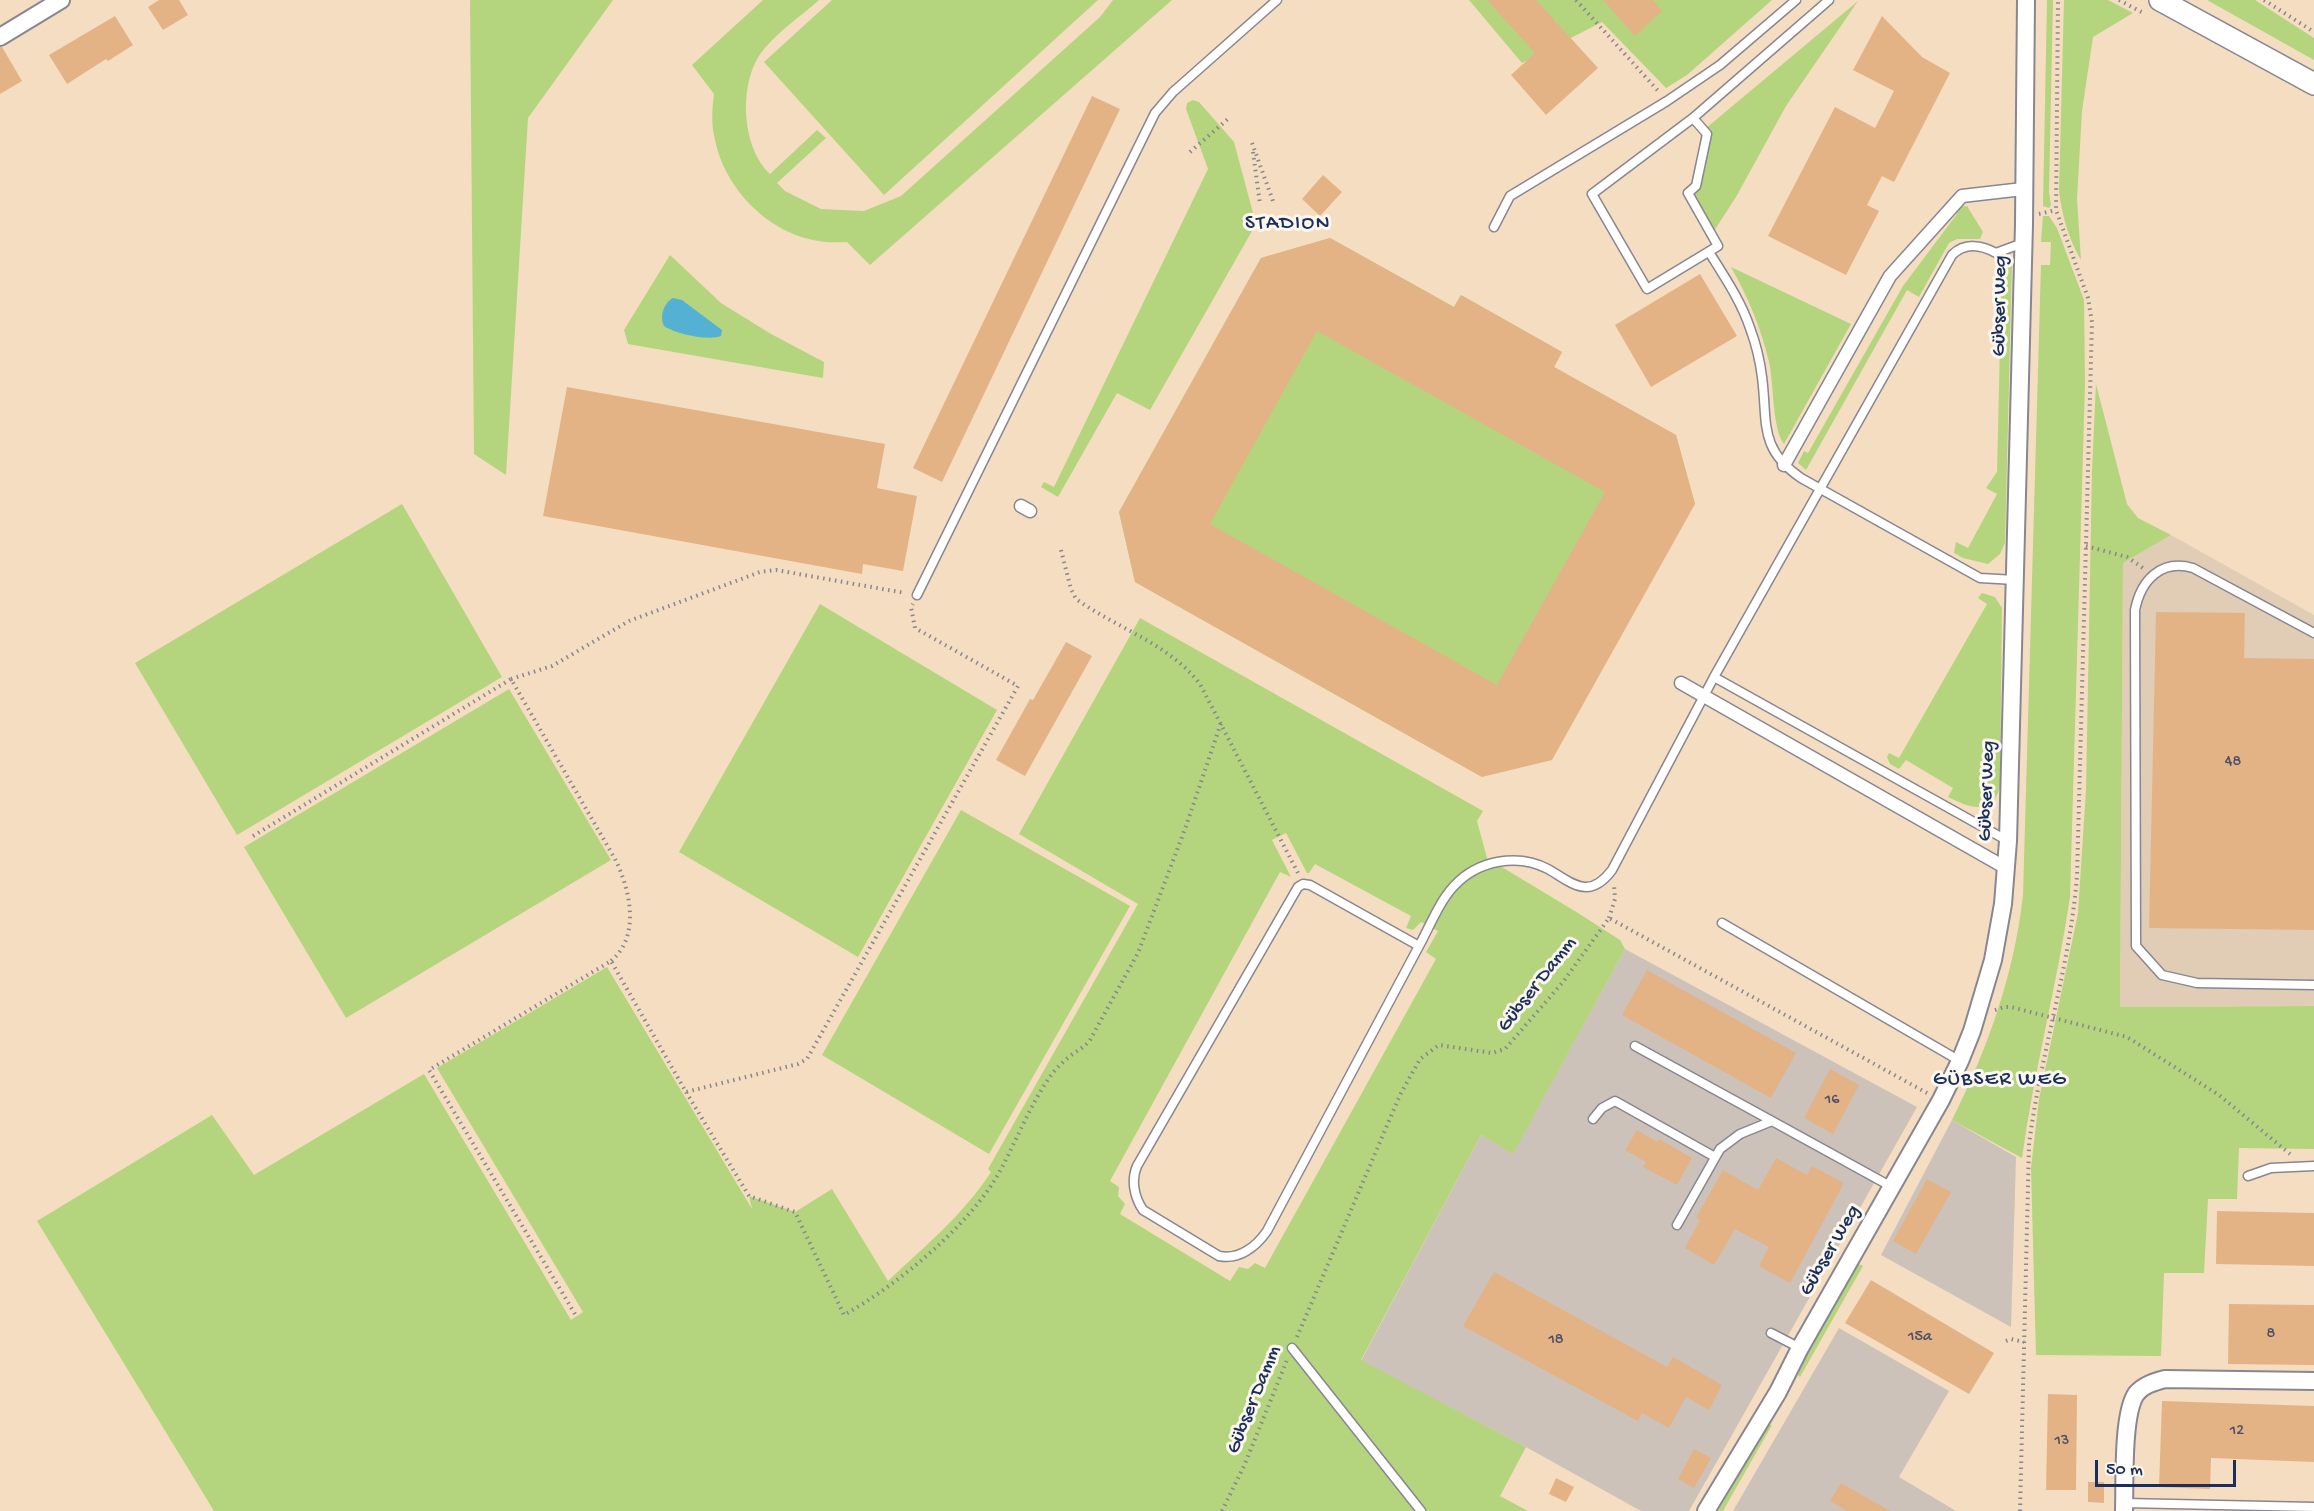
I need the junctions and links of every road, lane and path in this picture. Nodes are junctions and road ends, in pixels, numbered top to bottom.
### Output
1 (61, 0) edge
2 (1276, 0) edge
3 (1576, 0) edge
4 (1796, 0) edge
5 (1829, 0) edge
6 (2026, 0) edge
7 (2058, 0) edge
8 (2264, 0) edge
9 (2170, 2) edge
10 (2314, 32) edge
11 (0, 36) edge
12 (2314, 84) edge
13 (1667, 101) junction
14 (1229, 118) dead end
15 (1692, 118) junction
16 (1190, 152) dead end
17 (2023, 189) junction
18 (1273, 201) dead end
19 (2039, 202) dead end
20 (1260, 204) dead end
21 (2056, 210) junction
22 (2039, 214) junction
23 (2039, 226) dead end
24 (1494, 227) dead end
25 (2023, 243) junction
26 (1709, 252) junction
27 (1784, 465) junction
28 (1820, 489) junction
29 (2086, 546) junction
30 (1061, 550) dead end
31 (2152, 575) junction
32 (2014, 580) junction
33 (917, 595) junction
34 (2314, 633) edge
35 (1714, 677) junction
36 (511, 679) junction
37 (1681, 683) dead end
38 (1703, 696) junction
39 (1221, 723) junction
40 (253, 836) dead end
41 (2008, 841) junction
42 (2006, 868) junction
43 (1612, 870) junction
44 (1303, 884) junction
45 (1609, 918) junction
46 (1722, 923) dead end
47 (1419, 946) junction
48 (611, 961) junction
49 (2314, 985) edge
50 (1996, 999) dead end
51 (1988, 1012) junction
52 (2052, 1017) junction
53 (1635, 1046) dead end
54 (1960, 1061) junction
55 (686, 1092) junction
56 (1941, 1100) junction
57 (1593, 1119) dead end
58 (1772, 1121) junction
59 (1715, 1157) junction
60 (2310, 1166) edge
61 (2248, 1176) dead end
62 (1892, 1187) junction
63 (1677, 1225) dead end
64 (575, 1314) dead end
65 (1771, 1333) dead end
66 (2006, 1341) dead end
67 (2024, 1342) junction
68 (1292, 1348) junction
69 (1800, 1348) junction
70 (2314, 1381) edge
71 (2124, 1507) edge
72 (2314, 1507) edge
73 (1222, 1511) edge
74 (1421, 1511) edge
75 (1706, 1511) edge
76 (2020, 1511) edge

1 - 11 street
2 - 33 lane
3 - 13 path
4 - 13 lane
5 - 15 lane
6 - 17 street, Gübser Weg
7 - 21 path
8 - 10 path
9 - 12 street
13 - 24 lane
14 - 16 path
15 - 26 lane
15 - 26 lane
17 - 25 street, Gübser Weg
17 - 27 street
18 - 20 path
19 - 22 path
21 - 22 path
21 - 29 path
22 - 23 path
25 - 28 lane
25 - 32 street, Gübser Weg
26 - 27 lane
27 - 28 lane
28 - 32 lane
28 - 35 lane
29 - 31 path
29 - 52 path
30 - 39 path
31 - 34 lane
31 - 49 lane
32 - 41 street, Gübser Weg
33 - 36 path
33 - 55 path
35 - 38 lane
35 - 41 lane
36 - 40 path
36 - 48 path
37 - 38 street
38 - 42 street
38 - 43 lane
39 - 44 path
39 - 55 path
41 - 42 street, Gübser Weg
42 - 51 street, Gübser Weg
43 - 45 path
43 - 47 lane
44 - 47 lane
44 - 47 lane
45 - 56 path
45 - 68 path, Gübser Damm
46 - 54 lane
48 - 55 path
48 - 64 path
50 - 51 path
51 - 52 path
51 - 54 street, Gübser Weg
52 - 60 path
52 - 67 path
53 - 58 lane
54 - 56 street, Gübser Weg
56 - 62 street, Gübser Weg
57 - 59 lane
58 - 59 lane
58 - 62 lane
59 - 63 lane
60 - 61 lane
62 - 69 street, Gübser Weg
65 - 69 lane
66 - 67 path
67 - 76 path
68 - 73 path, Gübser Damm
68 - 74 lane
69 - 75 street, Gübser Weg
70 - 71 street
71 - 72 lane

